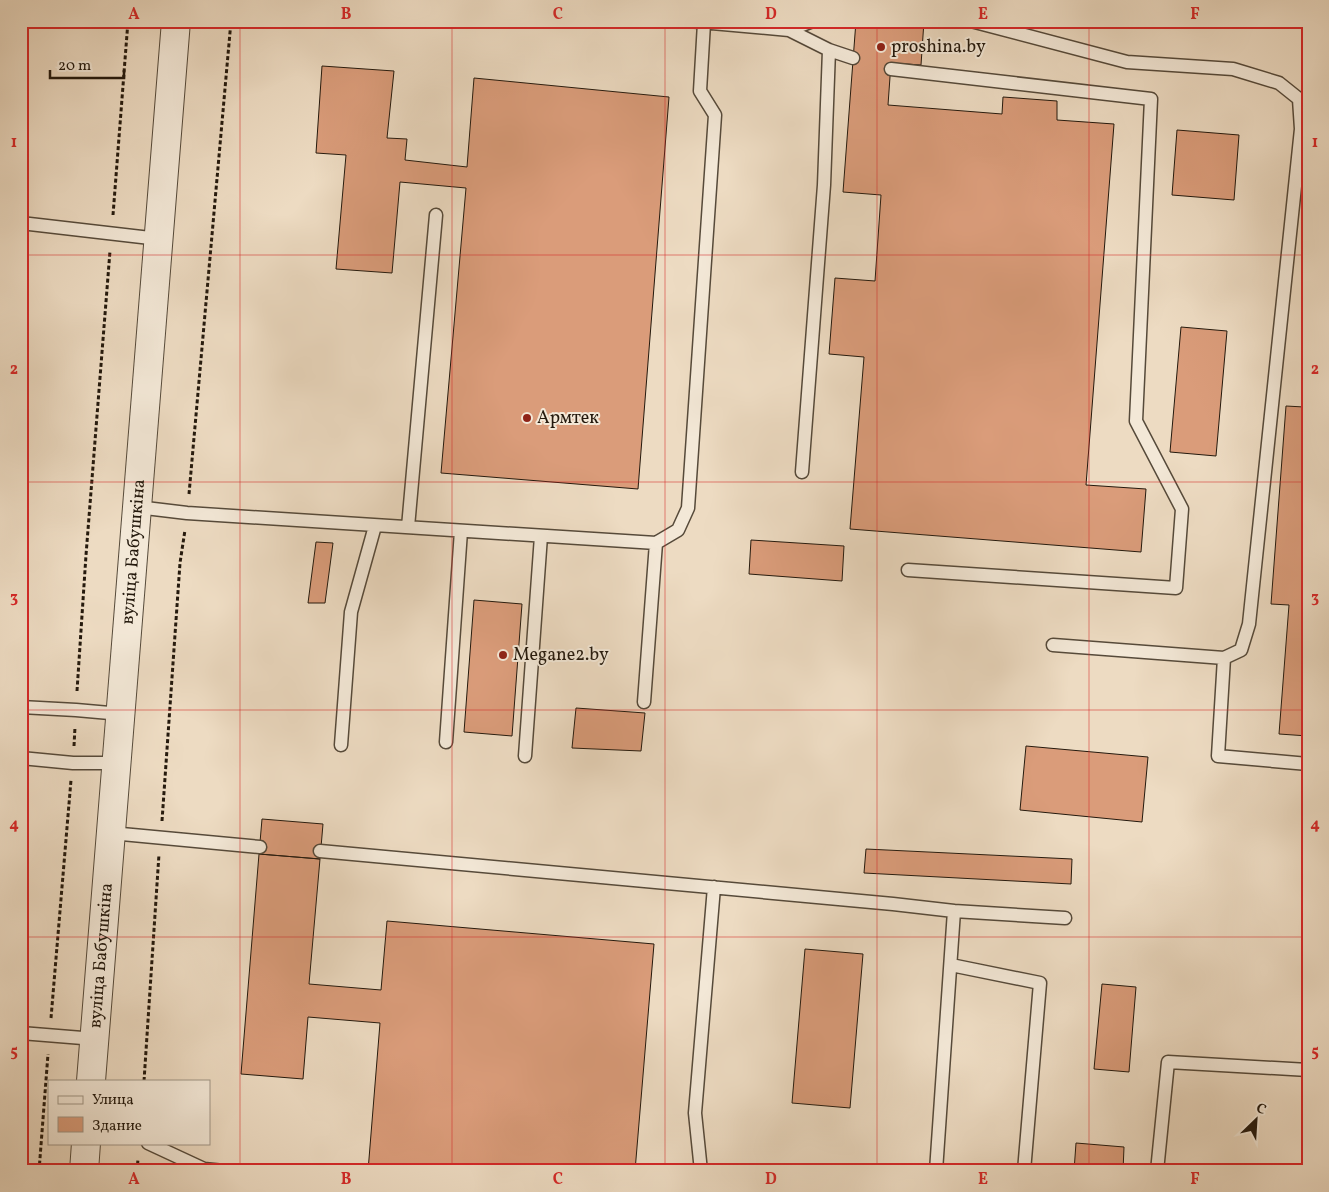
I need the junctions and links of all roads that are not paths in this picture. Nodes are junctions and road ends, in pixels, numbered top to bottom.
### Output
1 (176, 21) edge
2 (689, 21) edge
3 (813, 21) edge
4 (971, 21) edge
5 (704, 22) junction
6 (789, 30) junction
7 (829, 50) junction
8 (853, 58) dead end
9 (891, 69) dead end
10 (1303, 100) edge
11 (436, 215) dead end
12 (21, 223) edge
13 (159, 239) junction
14 (802, 472) dead end
15 (137, 507) junction
16 (375, 526) junction
17 (408, 527) junction
18 (461, 531) junction
19 (541, 536) junction
20 (656, 543) junction
21 (908, 570) dead end
22 (1053, 645) dead end
23 (1224, 658) junction
24 (644, 702) dead end
25 (21, 707) edge
26 (121, 714) junction
27 (446, 742) dead end
28 (341, 745) dead end
29 (525, 756) dead end
30 (21, 758) edge
31 (117, 763) junction
32 (1308, 764) edge
33 (111, 833) junction
34 (260, 847) dead end
35 (320, 851) dead end
36 (714, 887) junction
37 (954, 911) junction
38 (1065, 918) dead end
39 (951, 965) junction
40 (21, 1033) edge
41 (95, 1040) junction
42 (1308, 1070) edge
43 (91, 1080) edge
44 (86, 1144) edge
45 (150, 1144) edge
46 (1308, 1165) edge
47 (204, 1170) edge
48 (84, 1171) edge
49 (224, 1171) edge
50 (701, 1171) edge
51 (936, 1171) edge
52 (1024, 1171) edge
53 (1156, 1171) edge
54 (1307, 1171) edge

1 - 13 street, вуліца Бабушкіна
2 - 5 lane
3 - 6 lane
4 - 10 lane
5 - 6 lane
5 - 20 lane
6 - 7 lane
7 - 8 lane
7 - 14 lane
9 - 21 lane
10 - 23 lane
11 - 17 lane
12 - 13 lane
13 - 15 street, вуліца Бабушкіна
15 - 16 lane
15 - 26 street, вуліца Бабушкіна
16 - 17 lane
16 - 28 lane
17 - 18 lane
18 - 19 lane
18 - 27 lane
19 - 20 lane
19 - 29 lane
20 - 24 lane
22 - 23 lane
23 - 32 lane
25 - 26 lane
26 - 31 street, вуліца Бабушкіна
30 - 31 lane
31 - 33 street, вуліца Бабушкіна
33 - 34 lane
33 - 41 street, вуліца Бабушкіна
35 - 36 lane
36 - 37 lane
36 - 50 lane
37 - 38 lane
37 - 39 lane
39 - 51 lane
39 - 52 lane
40 - 41 lane
41 - 43 street, вуліца Бабушкіна
42 - 53 lane
44 - 48 street
45 - 47 lane
46 - 54 lane
47 - 49 lane

